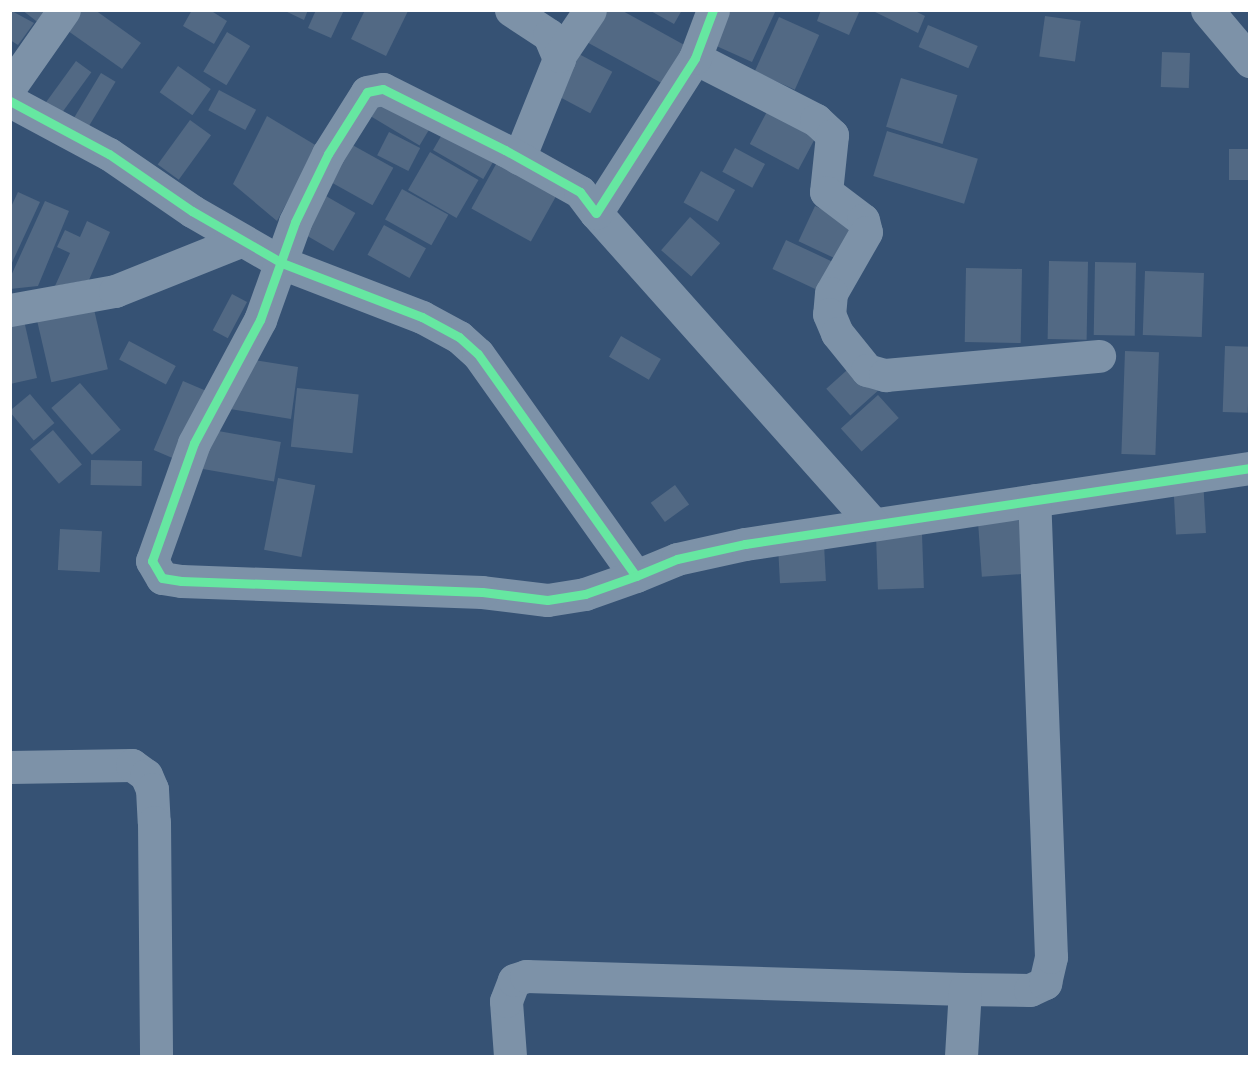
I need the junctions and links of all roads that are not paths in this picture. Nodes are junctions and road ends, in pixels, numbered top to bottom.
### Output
1 (64, 10) edge
2 (511, 10) edge
3 (590, 10) edge
4 (713, 10) edge
5 (1207, 10) edge
6 (559, 56) junction
7 (695, 58) junction
8 (1250, 61) edge
9 (10, 87) edge
10 (10, 101) edge
11 (519, 158) junction
12 (596, 213) junction
13 (240, 241) junction
14 (282, 263) junction
15 (10, 310) edge
16 (1099, 356) dead end
17 (1250, 468) edge
18 (1034, 500) junction
19 (873, 524) junction
20 (636, 576) junction
21 (10, 767) edge
22 (964, 989) junction
23 (156, 1056) edge
24 (510, 1056) edge
25 (961, 1056) edge

1 - 9 street
2 - 6 street
3 - 6 street
4 - 7 street
5 - 8 street
6 - 11 street
7 - 12 street
7 - 16 street
10 - 13 street
11 - 12 street
11 - 14 street
12 - 19 street
13 - 14 street
13 - 15 street
14 - 20 street
14 - 20 street
17 - 18 street
18 - 19 street
18 - 22 street
19 - 20 street
21 - 23 street
22 - 24 street
22 - 25 street

